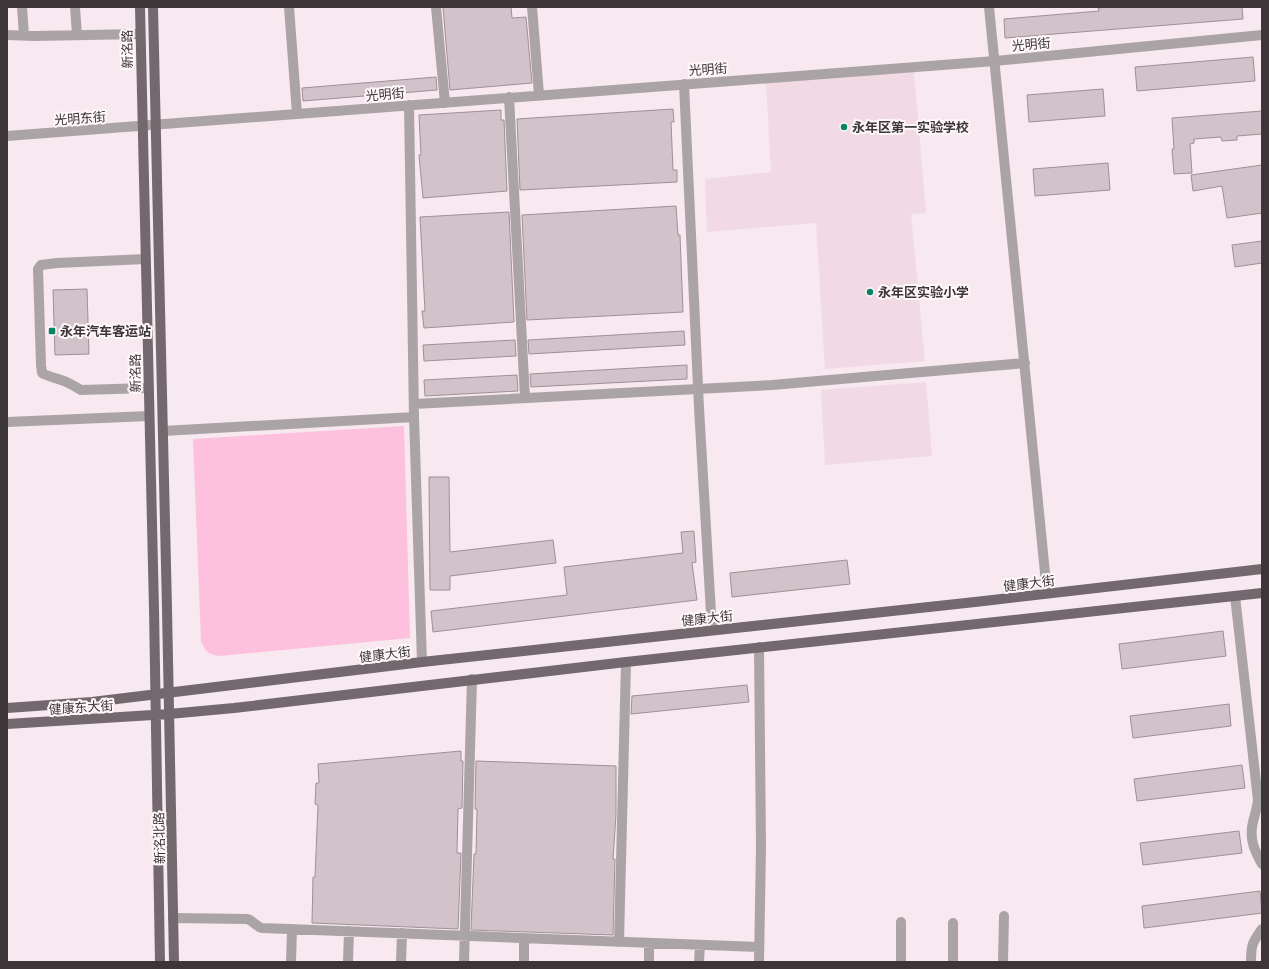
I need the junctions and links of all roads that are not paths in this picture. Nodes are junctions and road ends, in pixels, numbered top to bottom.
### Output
1 (22, 7) edge
2 (75, 7) edge
3 (140, 7) edge
4 (153, 7) edge
5 (289, 7) edge
6 (436, 7) edge
7 (532, 7) edge
8 (990, 7) edge
9 (140, 34) junction
10 (7, 35) edge
11 (24, 35) junction
12 (77, 35) junction
13 (1262, 35) edge
14 (995, 60) junction
15 (684, 84) junction
16 (539, 95) junction
17 (509, 97) junction
18 (445, 102) junction
19 (409, 105) junction
20 (297, 114) junction
21 (142, 126) junction
22 (156, 126) junction
23 (7, 136) edge
24 (145, 259) junction
25 (1024, 364) junction
26 (148, 388) junction
27 (698, 388) junction
28 (525, 398) junction
29 (414, 404) junction
30 (149, 416) junction
31 (414, 417) junction
32 (7, 422) edge
33 (163, 431) junction
34 (1262, 569) edge
35 (1262, 593) edge
36 (1047, 594) junction
37 (1236, 596) junction
38 (712, 630) junction
39 (759, 647) junction
40 (422, 662) junction
41 (626, 662) junction
42 (472, 679) junction
43 (169, 693) junction
44 (156, 694) junction
45 (7, 708) edge
46 (169, 714) junction
47 (156, 715) junction
48 (7, 724) edge
49 (1262, 864) edge
50 (1004, 916) dead end
51 (173, 918) junction
52 (901, 922) dead end
53 (953, 923) dead end
54 (292, 929) junction
55 (1262, 929) edge
56 (349, 931) junction
57 (402, 934) junction
58 (464, 936) junction
59 (524, 938) junction
60 (619, 942) junction
61 (649, 943) junction
62 (700, 945) junction
63 (759, 947) junction
64 (160, 962) edge
65 (174, 962) edge
66 (291, 962) edge
67 (348, 962) edge
68 (401, 962) edge
69 (464, 962) edge
70 (524, 962) edge
71 (649, 962) edge
72 (699, 962) edge
73 (759, 962) edge
74 (901, 962) edge
75 (952, 962) edge
76 (1003, 962) edge
77 (1251, 962) edge

1 - 11 street
2 - 12 street
3 - 9 main road, 新洺路
4 - 22 main road, 新洺路
5 - 20 street
6 - 18 street
7 - 16 street
8 - 14 street
9 - 12 street
9 - 21 main road, 新洺路
10 - 11 street
11 - 12 street
13 - 14 street, 光明街
14 - 15 street, 光明街
14 - 25 street
15 - 16 street, 光明街
15 - 27 street
16 - 17 street, 光明街
17 - 18 street, 光明街
17 - 28 street
18 - 19 street, 光明街
19 - 20 street, 光明街
19 - 29 street
20 - 22 street, 光明街
21 - 22 street, 光明东街
21 - 23 street, 光明东街
21 - 24 main road, 新洺路
22 - 33 main road, 新洺路
24 - 26 main road, 新洺路
24 - 26 street
25 - 27 street
25 - 36 street
26 - 30 main road, 新洺路
27 - 28 street
27 - 38 street
28 - 29 street
29 - 31 street
30 - 32 street
30 - 44 main road, 新洺路
31 - 33 street
31 - 40 street
33 - 43 main road, 新洺路
34 - 36 main road, 健康大街
35 - 37 main road
36 - 38 main road, 健康大街
37 - 39 main road
37 - 49 street
38 - 40 main road, 健康大街
39 - 41 main road
39 - 63 street
40 - 43 main road, 健康大街
41 - 42 main road
41 - 60 street
42 - 46 main road
42 - 58 street
43 - 44 main road, 健康大街
43 - 46 main road, 新洺路
44 - 45 main road, 健康东大街
44 - 47 main road, 新洺路
46 - 47 main road
46 - 51 main road, 新洺北路
47 - 48 main road, 健康东大街
47 - 64 main road, 新洺北路
50 - 76 street
51 - 54 street
51 - 65 main road, 新洺北路
52 - 74 street
53 - 75 street
54 - 56 street
54 - 66 street
55 - 77 street
56 - 57 street
56 - 67 street
57 - 58 street
57 - 68 street
58 - 59 street
58 - 69 street
59 - 60 street
59 - 70 street
60 - 61 street
61 - 62 street
61 - 71 street
62 - 63 street
62 - 72 street
63 - 73 street

